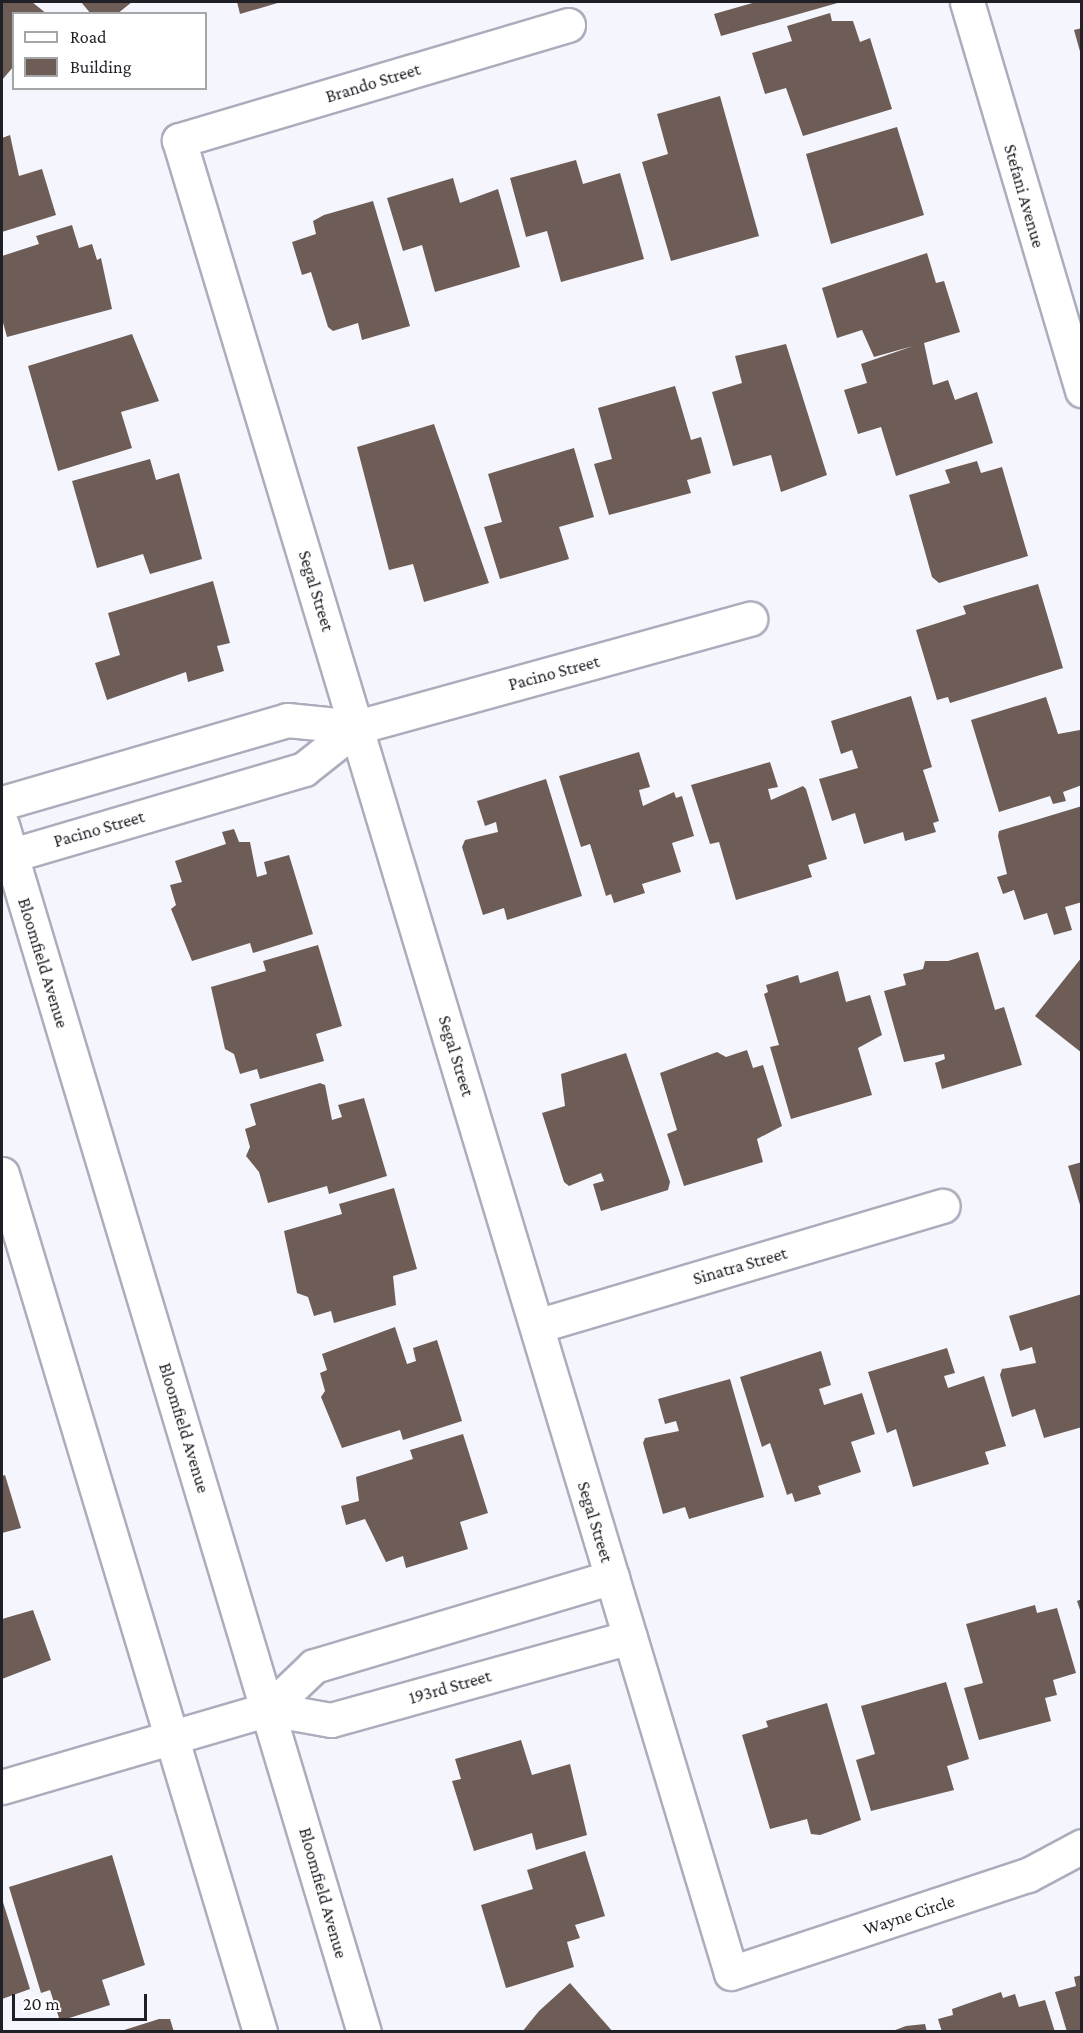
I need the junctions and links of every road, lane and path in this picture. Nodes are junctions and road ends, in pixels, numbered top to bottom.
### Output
1 (967, 2) edge
2 (568, 25) dead end
3 (179, 140) joint
4 (1082, 390) edge
5 (750, 619) dead end
6 (357, 727) junction
7 (2, 803) edge
8 (2, 825) edge
9 (6, 857) edge
10 (2, 1174) edge
11 (943, 1206) dead end
12 (537, 1326) junction
13 (612, 1577) junction
14 (630, 1637) junction
15 (268, 1709) junction
16 (171, 1737) junction
17 (2, 1787) edge
18 (1082, 1846) edge
19 (731, 1973) joint
20 (260, 2031) edge
21 (364, 2031) edge

1 - 4 street, Stefani Avenue
2 - 3 street, Brando Street
3 - 6 street, Segal Street
5 - 6 street, Pacino Street
6 - 7 street, Pacino Street
6 - 9 street, Pacino Street
6 - 12 street, Segal Street
8 - 9 street, Bloomfield Avenue
9 - 15 street, Bloomfield Avenue
10 - 16 street
11 - 12 street, Sinatra Street
12 - 13 street, Segal Street
13 - 14 street, Segal Street
13 - 15 street, 193rd Street
14 - 15 street, 193rd Street
14 - 19 street, Segal Street
15 - 16 street, 193rd Street
15 - 21 street, Bloomfield Avenue
16 - 17 street, 193rd Street
16 - 20 street
18 - 19 street, Wayne Circle

